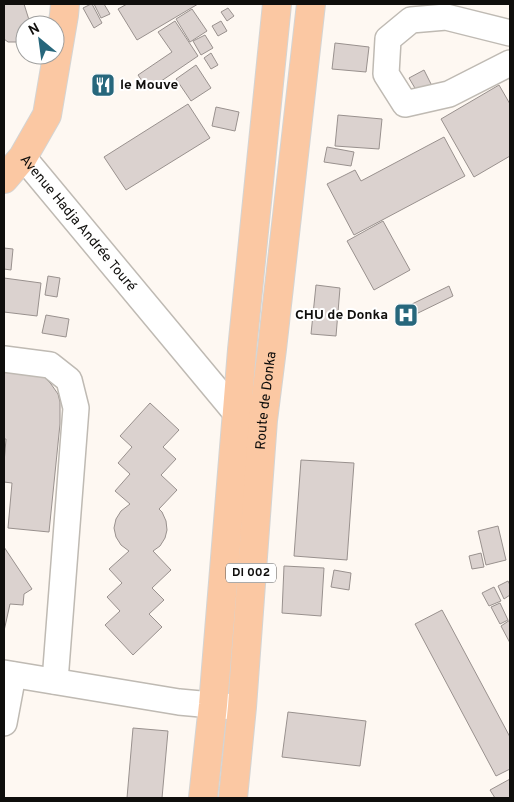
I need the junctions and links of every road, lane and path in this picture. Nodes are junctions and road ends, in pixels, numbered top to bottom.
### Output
1 (276, 4) edge
2 (311, 4) edge
3 (61, 7) edge
4 (510, 33) edge
5 (510, 63) edge
6 (23, 157) junction
7 (4, 178) edge
8 (4, 359) edge
9 (236, 413) junction
10 (8, 674) edge
11 (55, 681) junction
12 (213, 705) junction
13 (242, 707) junction
14 (4, 723) edge
15 (203, 798) edge
16 (233, 798) edge

1 - 9 main road, Route de Donka / DI 002
2 - 13 main road, Route de Donka / DI 002
3 - 6 main road, Avenue Hadja Andrée Touré
4 - 5 street
6 - 7 main road
6 - 9 street, Avenue Hadja Andrée Touré
8 - 11 street
9 - 12 main road, Route de Donka / DI 002
10 - 11 street
10 - 14 street
11 - 12 street
12 - 13 street
12 - 15 main road, Route de Donka / DI 002
13 - 16 main road, Route de Donka / DI 002

